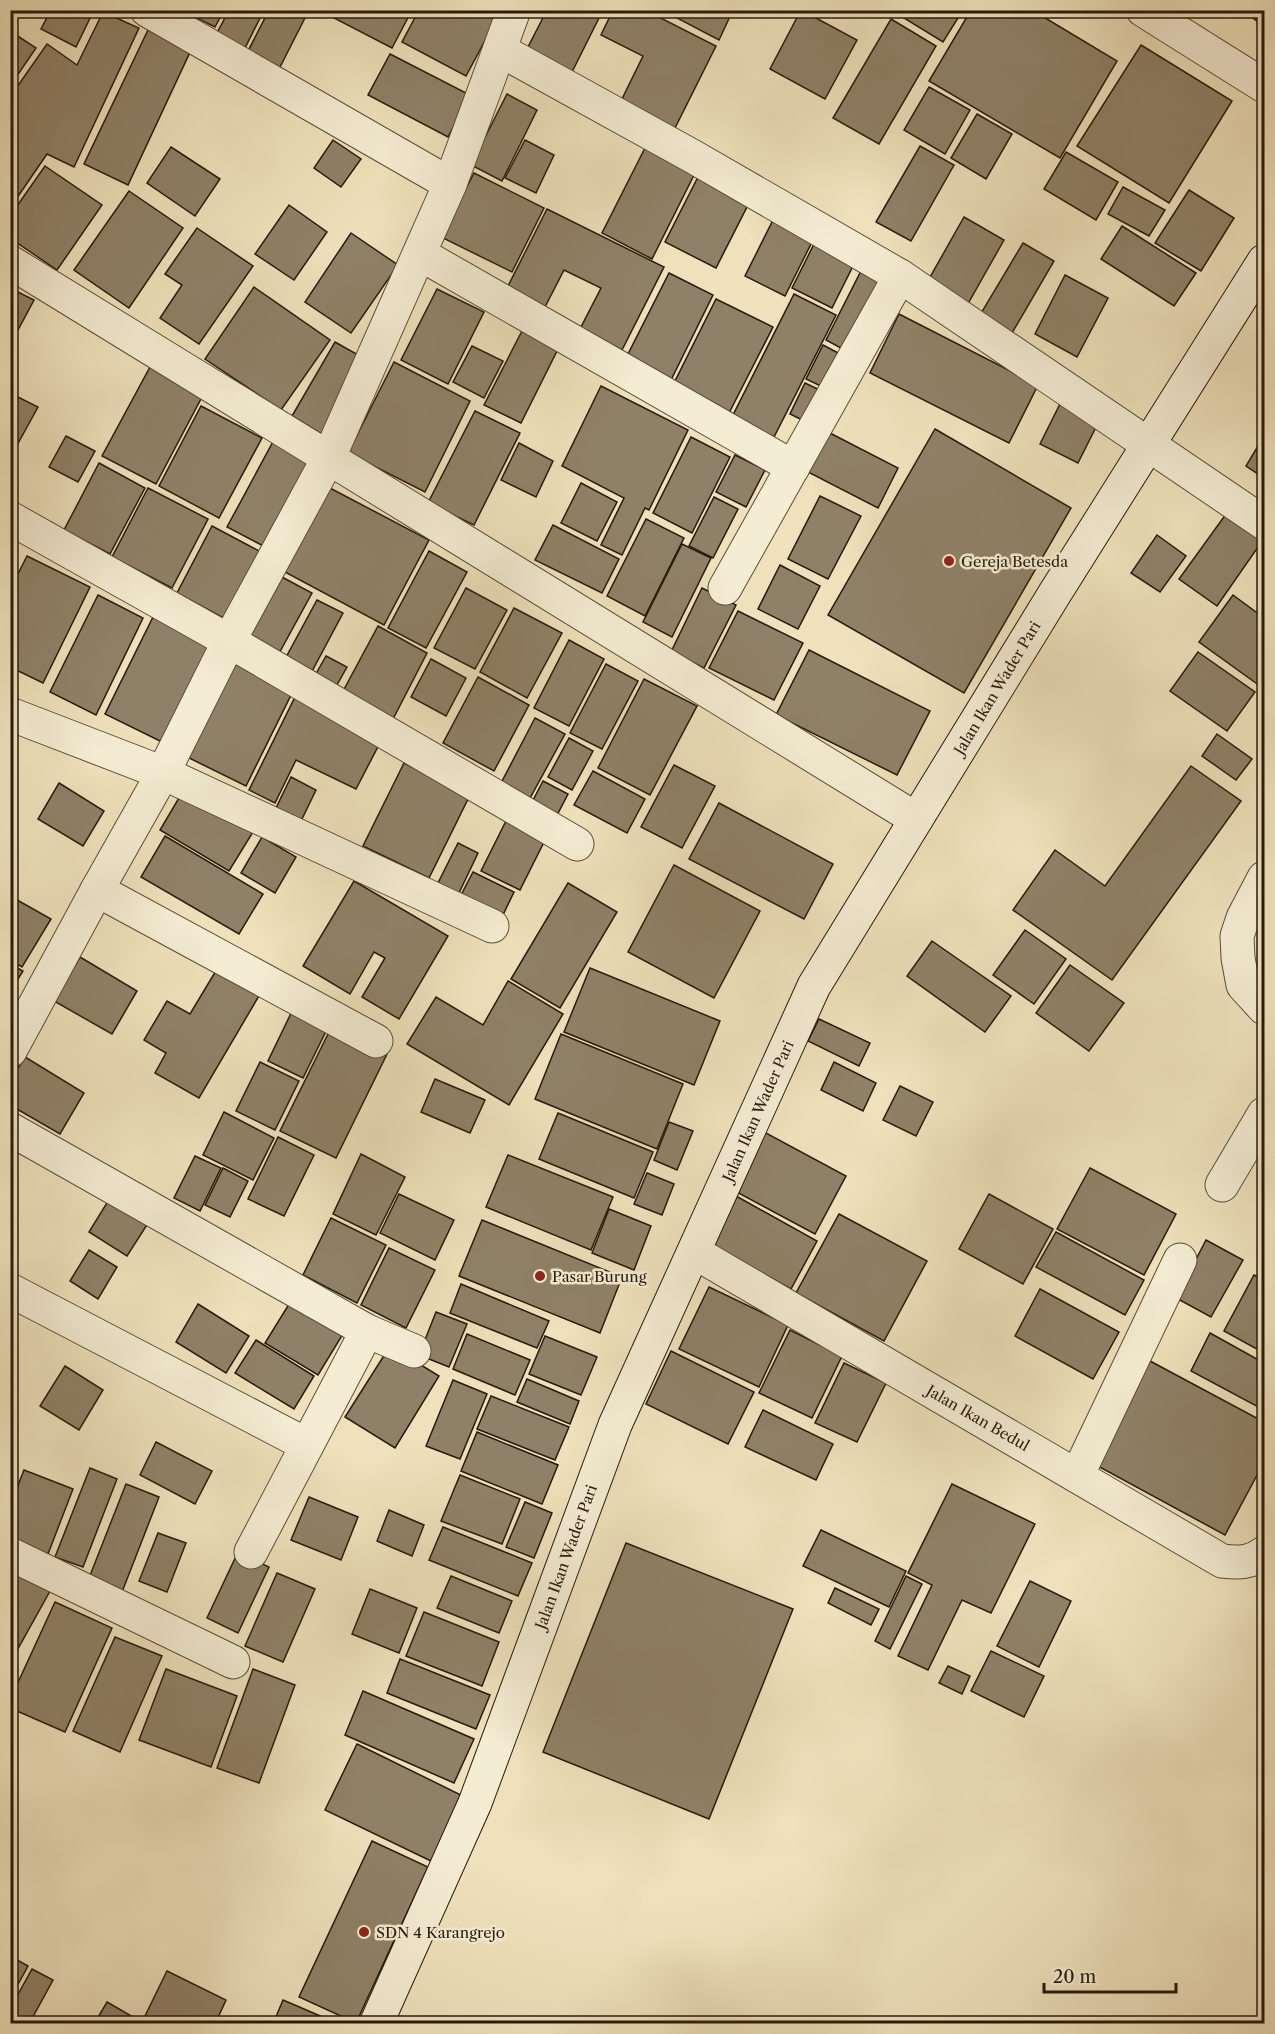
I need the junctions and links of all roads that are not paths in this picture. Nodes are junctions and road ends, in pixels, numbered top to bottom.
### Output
1 (147, 10) edge
2 (1143, 10) edge
3 (511, 12) edge
4 (500, 50) junction
5 (1264, 86) edge
6 (450, 184) junction
7 (420, 254) junction
8 (1264, 261) edge
9 (10, 262) edge
10 (900, 276) junction
11 (1148, 444) junction
12 (329, 458) junction
13 (793, 467) junction
14 (10, 518) edge
15 (1264, 523) edge
16 (725, 588) dead end
17 (229, 641) junction
18 (10, 714) edge
19 (163, 773) junction
20 (916, 819) junction
21 (578, 844) dead end
22 (1264, 878) edge
23 (97, 891) junction
24 (492, 926) dead end
25 (1264, 1008) edge
26 (376, 1041) dead end
27 (10, 1051) edge
28 (1264, 1114) edge
29 (10, 1129) edge
30 (1222, 1185) dead end
31 (694, 1252) junction
32 (1180, 1260) dead end
33 (10, 1290) edge
34 (367, 1331) junction
35 (414, 1351) dead end
36 (308, 1445) junction
37 (1077, 1476) junction
38 (251, 1552) dead end
39 (1264, 1553) edge
40 (10, 1554) edge
41 (233, 1662) dead end
42 (376, 2024) edge

1 - 6 street
2 - 5 street
3 - 4 street
4 - 6 street
4 - 10 street
6 - 7 street
7 - 12 street
7 - 13 street
8 - 11 street, Jalan Ikan Wader Pari
9 - 12 street
10 - 11 street
10 - 13 street
11 - 15 street
11 - 20 street, Jalan Ikan Wader Pari
12 - 17 street
12 - 20 street
13 - 16 street
14 - 17 street
17 - 19 street
17 - 21 street
18 - 19 street
19 - 23 street
19 - 24 street
20 - 31 street, Jalan Ikan Wader Pari
22 - 25 street
23 - 26 street
23 - 27 street
28 - 30 street
29 - 34 street
31 - 37 street, Jalan Ikan Bedul
31 - 42 street, Jalan Ikan Wader Pari
32 - 37 street
33 - 36 street
34 - 35 street
34 - 36 street
36 - 38 street
37 - 39 street, Jalan Ikan Bedul
40 - 41 street

